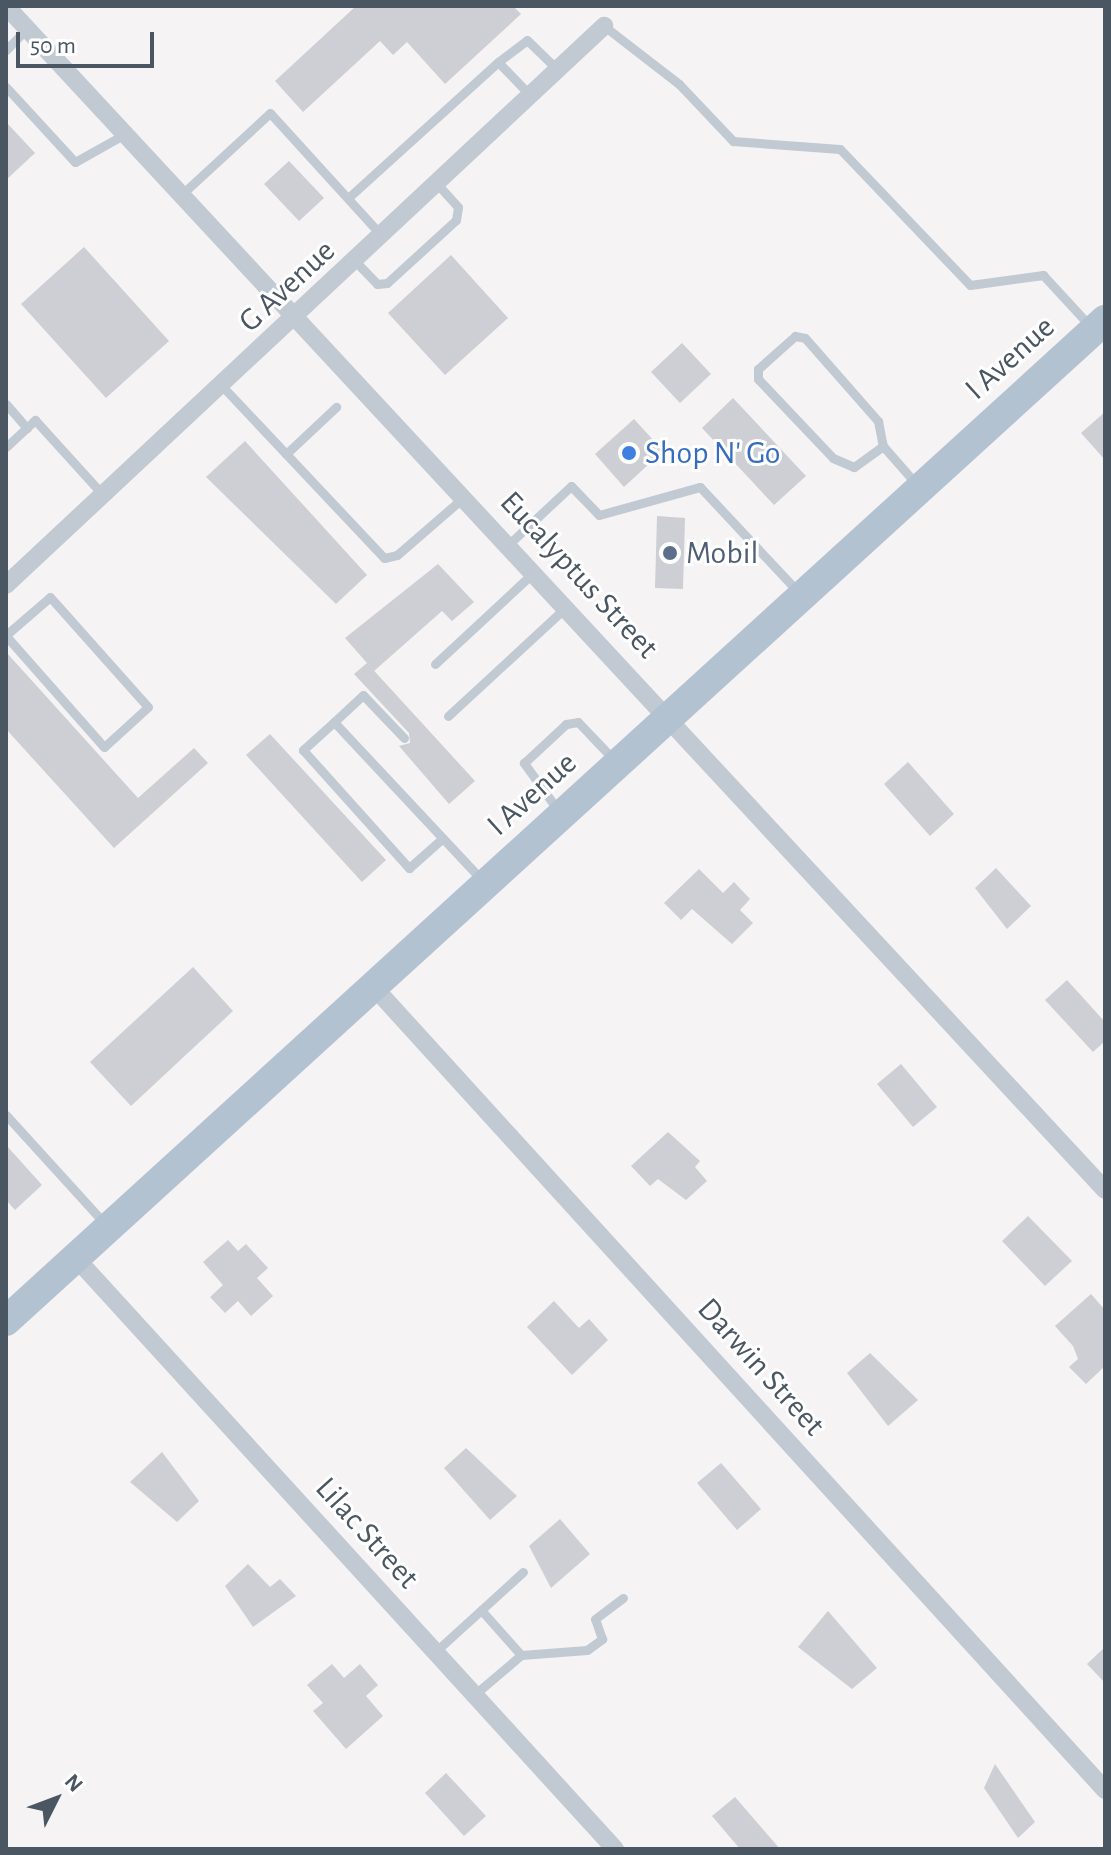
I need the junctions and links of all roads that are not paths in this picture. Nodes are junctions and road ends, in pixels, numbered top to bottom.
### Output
1 (6, 6) edge
2 (604, 26) joint
3 (27, 28) junction
4 (6, 50) edge
5 (498, 62) junction
6 (558, 70) junction
7 (6, 87) edge
8 (531, 96) junction
9 (125, 134) junction
10 (438, 185) junction
11 (181, 195) junction
12 (348, 198) junction
13 (383, 237) junction
14 (356, 262) junction
15 (296, 320) junction
16 (1101, 331) edge
17 (223, 387) junction
18 (6, 404) edge
19 (336, 407) dead end
20 (27, 428) junction
21 (883, 446) junction
22 (6, 447) edge
23 (286, 454) junction
24 (920, 489) junction
25 (104, 496) junction
26 (464, 497) junction
27 (509, 544) junction
28 (534, 572) junction
29 (6, 585) edge
30 (802, 596) junction
31 (567, 606) junction
32 (6, 636) edge
33 (435, 664) dead end
34 (448, 716) dead end
35 (671, 716) junction
36 (334, 722) junction
37 (404, 738) dead end
38 (618, 765) junction
39 (562, 816) junction
40 (443, 838) junction
41 (485, 884) junction
42 (372, 985) junction
43 (6, 1115) edge
44 (1105, 1190) edge
45 (108, 1227) junction
46 (75, 1257) junction
47 (6, 1321) edge
48 (523, 1572) dead end
49 (623, 1598) dead end
50 (481, 1610) junction
51 (435, 1652) junction
52 (521, 1655) junction
53 (474, 1695) junction
54 (1105, 1790) edge
55 (615, 1849) edge

1 - 3 street, Eucalyptus Street
2 - 6 street, G Avenue
2 - 16 lane
3 - 4 lane
3 - 9 street, Eucalyptus Street
5 - 6 lane
5 - 8 lane
5 - 12 lane
6 - 8 street, G Avenue
7 - 9 lane
8 - 10 street, G Avenue
9 - 11 street, Eucalyptus Street
10 - 13 street, G Avenue
10 - 14 lane
11 - 12 lane
11 - 15 street, Eucalyptus Street
12 - 13 lane
13 - 14 street, G Avenue
14 - 15 street, G Avenue
15 - 17 street, G Avenue
15 - 26 street, Eucalyptus Street
16 - 24 main road, I Avenue
17 - 23 lane
17 - 25 street, G Avenue
18 - 20 lane
19 - 23 lane
20 - 22 lane
20 - 25 lane
21 - 21 lane
21 - 24 lane
23 - 26 lane
24 - 30 main road, I Avenue
25 - 29 street, G Avenue
26 - 27 street, Eucalyptus Street
27 - 28 street, Eucalyptus Street
27 - 30 lane
28 - 31 street, Eucalyptus Street
28 - 33 lane
30 - 35 main road, I Avenue
31 - 34 lane
31 - 35 street, Eucalyptus Street
32 - 32 lane
35 - 38 main road, I Avenue
35 - 44 street, Eucalyptus Street
36 - 37 lane
36 - 40 lane
36 - 40 lane
38 - 39 main road, I Avenue
38 - 39 lane
39 - 41 main road, I Avenue
40 - 41 lane
41 - 42 main road, I Avenue
42 - 45 main road, I Avenue
42 - 54 street, Darwin Street
43 - 45 lane
45 - 46 main road, I Avenue
46 - 47 main road, I Avenue
46 - 51 street, Lilac Street
48 - 50 lane
49 - 52 lane
50 - 51 lane
50 - 52 lane
51 - 53 street, Lilac Street
52 - 53 lane
53 - 55 street, Lilac Street

